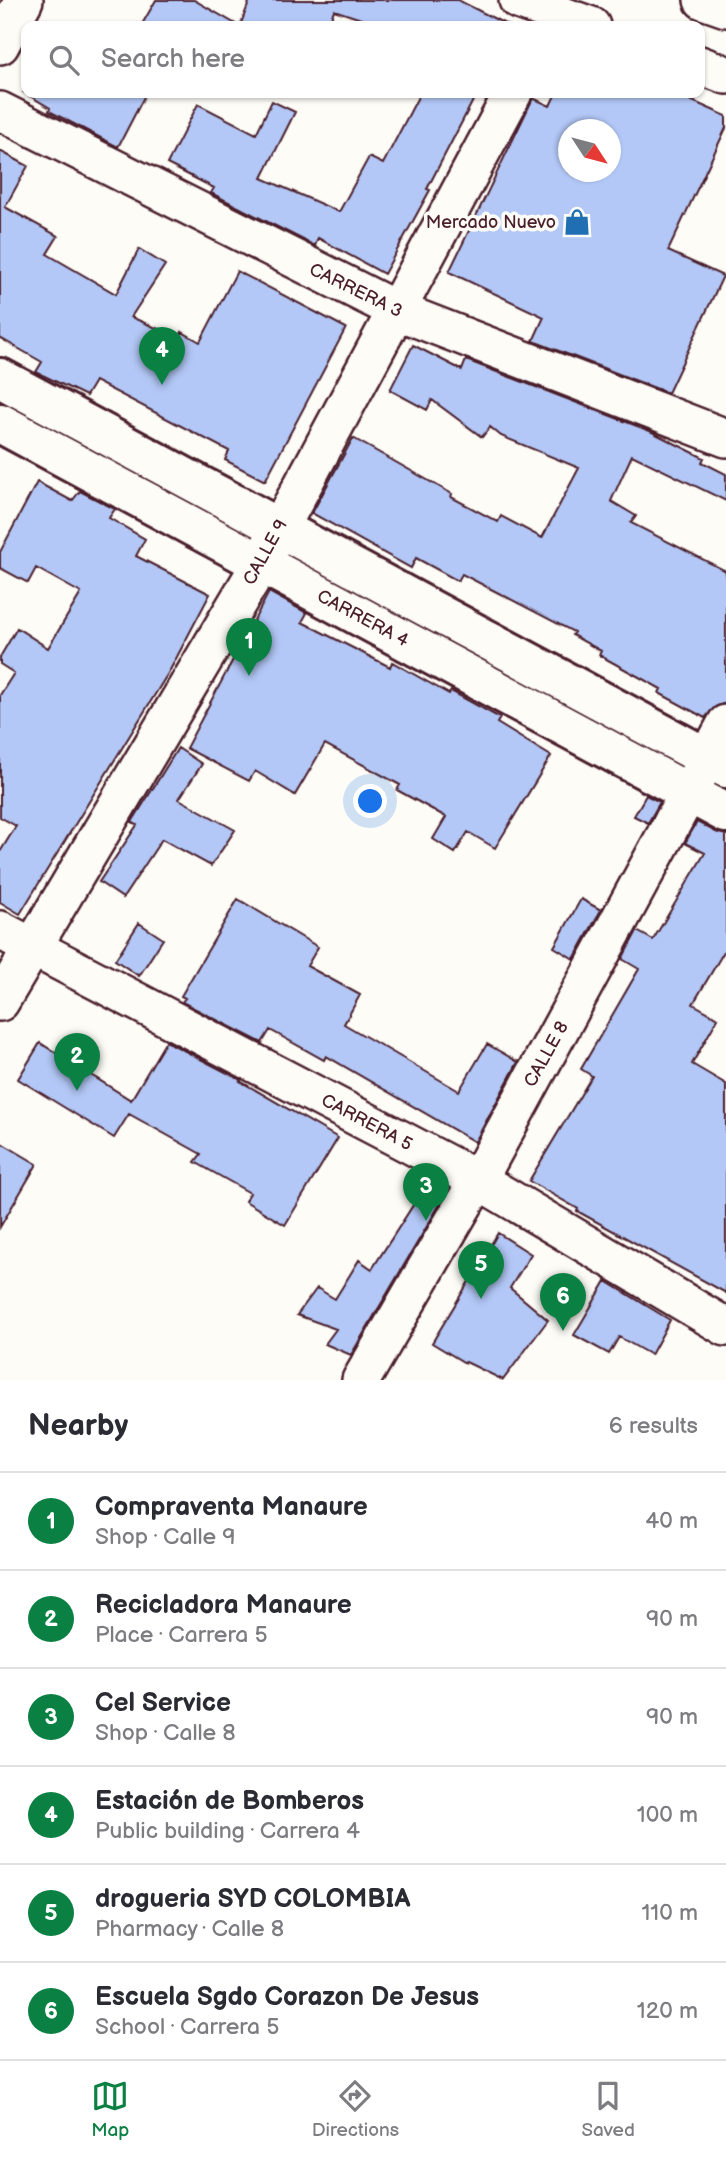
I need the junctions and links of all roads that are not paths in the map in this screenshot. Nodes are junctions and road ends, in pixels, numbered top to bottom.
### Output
1 (24, 0) edge
2 (519, 0) edge
3 (703, 0) edge
4 (726, 8) edge
5 (555, 13) edge
6 (577, 21) edge
7 (0, 46) edge
8 (705, 67) edge
9 (726, 75) edge
10 (510, 98) edge
11 (0, 111) edge
12 (398, 311) junction
13 (0, 378) edge
14 (0, 423) edge
15 (726, 438) edge
16 (278, 529) junction
17 (261, 563) junction
18 (726, 724) edge
19 (716, 763) edge
20 (688, 793) junction
21 (726, 813) edge
22 (0, 930) edge
23 (32, 948) junction
24 (0, 1002) edge
25 (478, 1180) junction
26 (726, 1327) edge
27 (361, 1380) edge

1 - 7 street
2 - 5 street
3 - 4 street
5 - 6 street
8 - 9 street
10 - 12 street, CALLE 9
11 - 12 street, CARRERA 3
12 - 15 street, CARRERA 3
12 - 16 street, CALLE 9
13 - 16 street
14 - 17 street, CARRERA 4
16 - 17 street, CALLE 9
16 - 19 street
17 - 20 street, CARRERA 4
17 - 23 street, CALLE 9
18 - 19 street, CALLE 8
19 - 20 street, CALLE 8
20 - 21 street, CARRERA 4
20 - 25 street, CALLE 8
22 - 23 street, CARRERA 5
23 - 24 street, CALLE 9
23 - 25 street, CARRERA 5
25 - 26 street, CARRERA 5
25 - 27 street, CALLE 8

